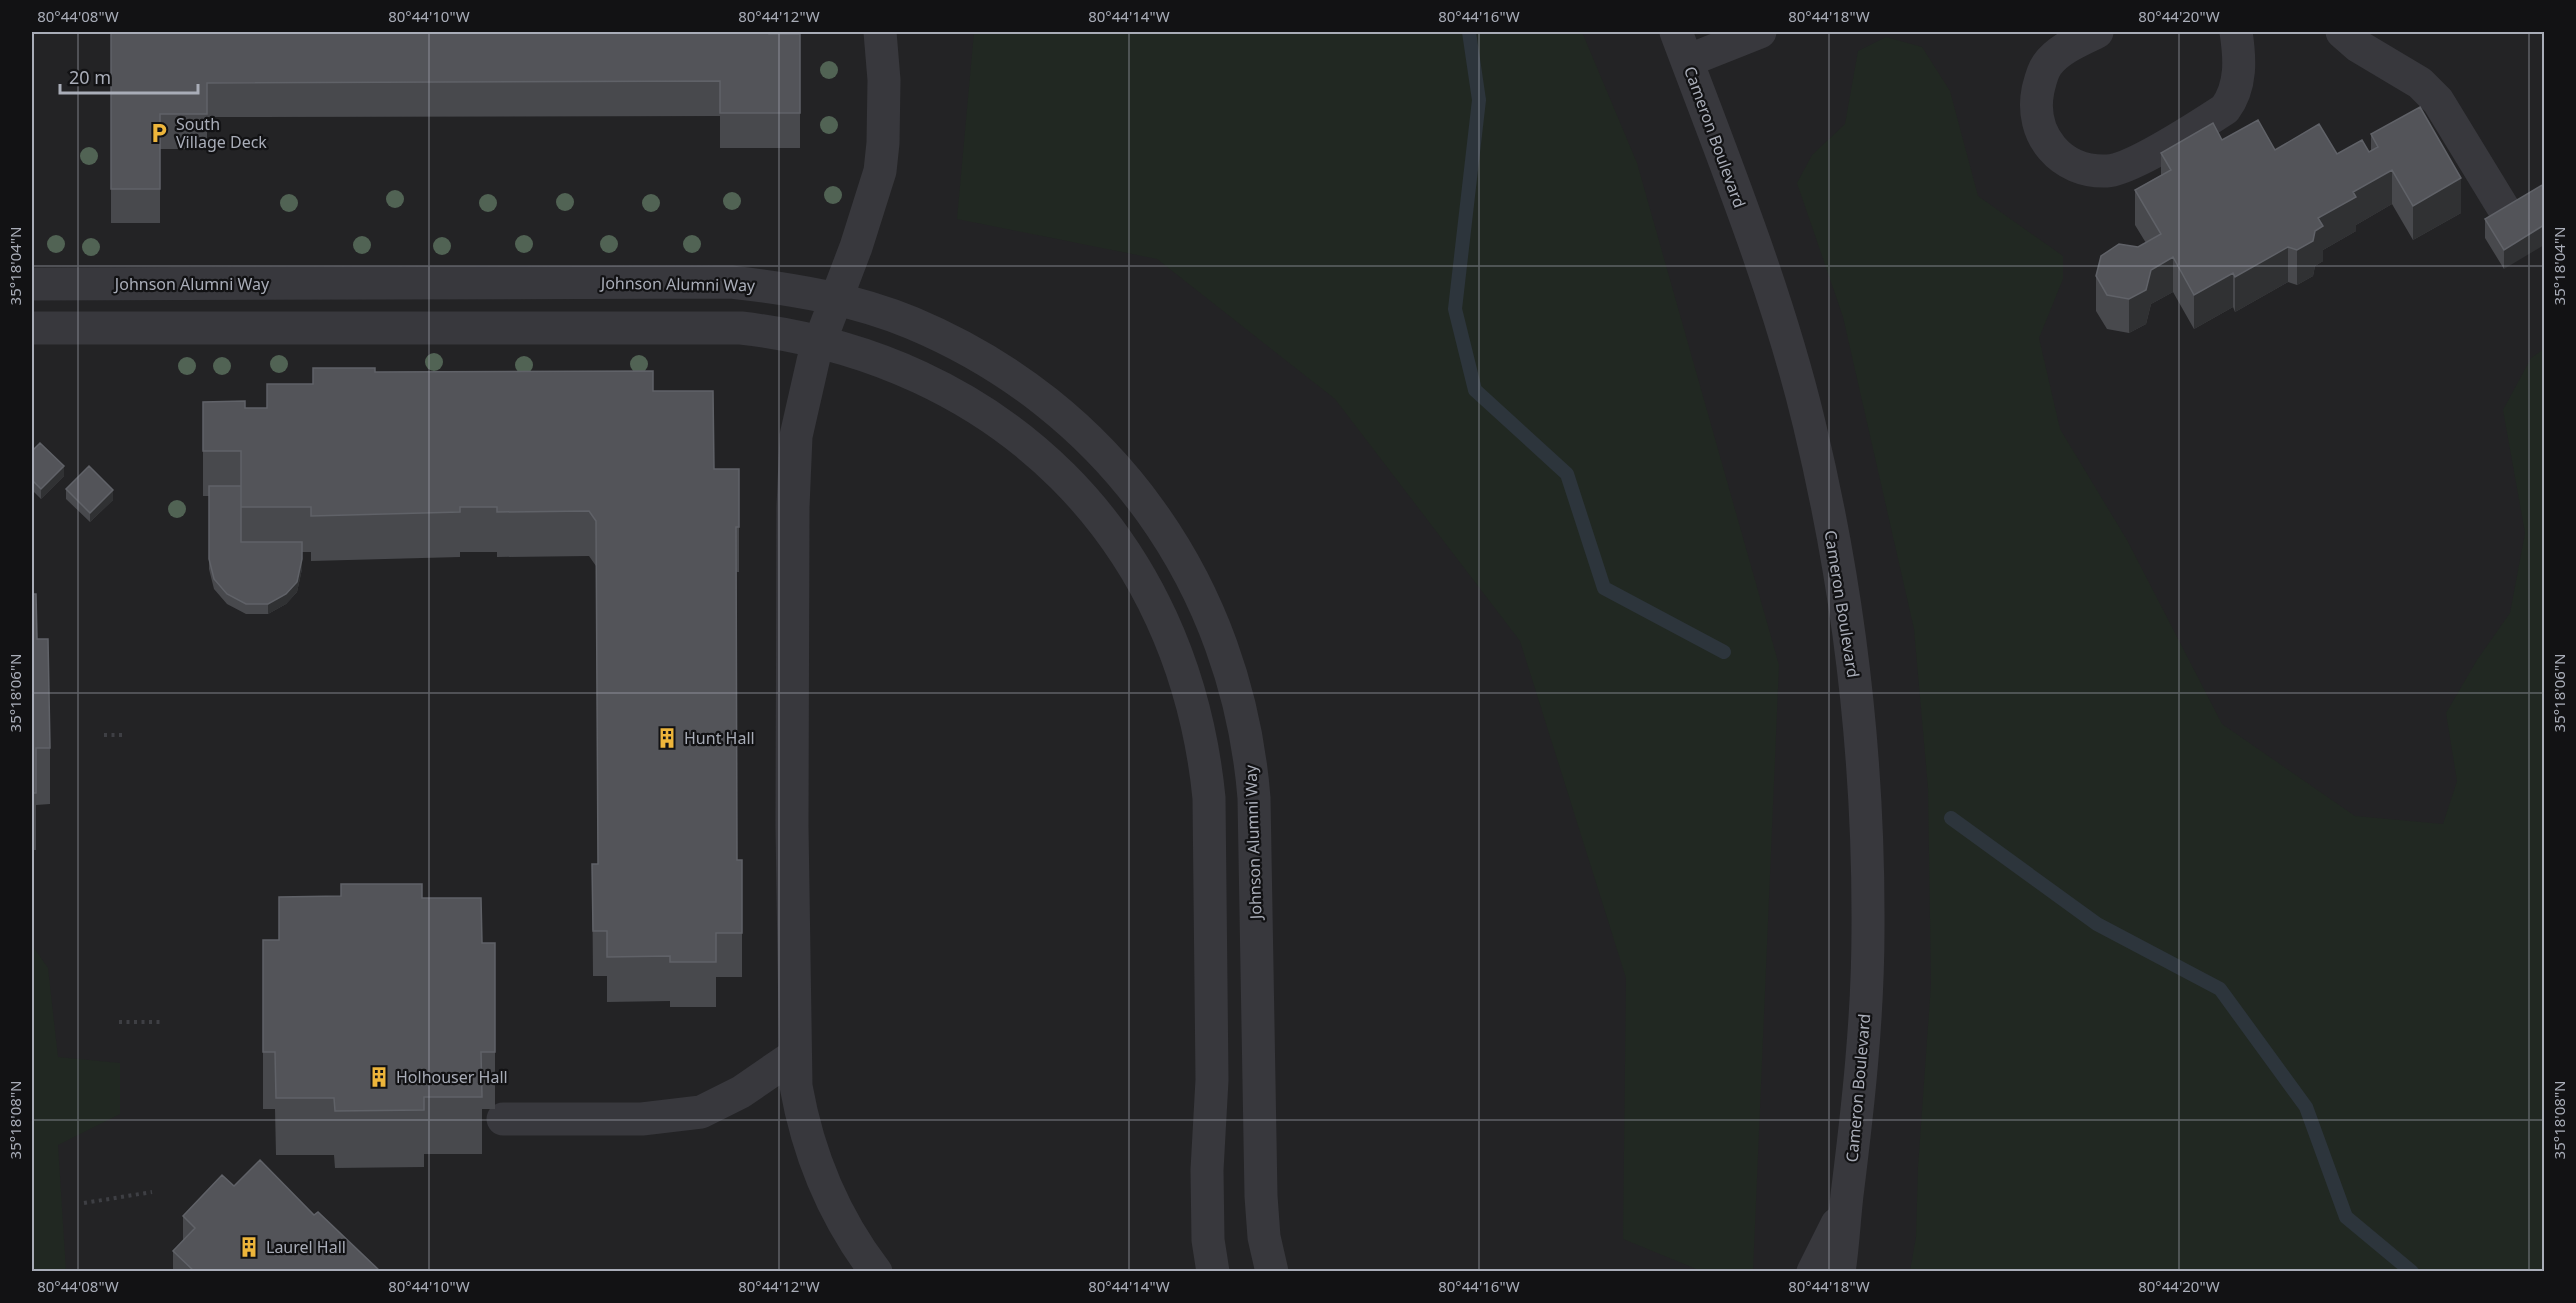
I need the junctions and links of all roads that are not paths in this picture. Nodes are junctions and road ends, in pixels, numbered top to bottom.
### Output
1 (880, 32) edge
2 (1760, 32) edge
3 (2097, 32) edge
4 (2236, 32) edge
5 (2342, 32) edge
6 (1681, 46) edge
7 (2510, 219) edge
8 (32, 284) edge
9 (836, 299) junction
10 (32, 328) edge
11 (820, 341) junction
12 (795, 1055) junction
13 (503, 1119) dead end
14 (1846, 1200) junction
15 (876, 1272) edge
16 (1213, 1272) edge
17 (1272, 1272) edge
18 (1813, 1272) edge
19 (1839, 1272) edge

1 - 9 street
2 - 6 street
3 - 4 street
5 - 7 street
6 - 14 street, Cameron Boulevard
8 - 9 street, Johnson Alumni Way
9 - 11 street
9 - 17 street, Johnson Alumni Way
10 - 11 street
11 - 12 street
11 - 16 street
12 - 13 street
12 - 15 street
14 - 18 street, Cameron Boulevard
14 - 19 street, Cameron Boulevard

